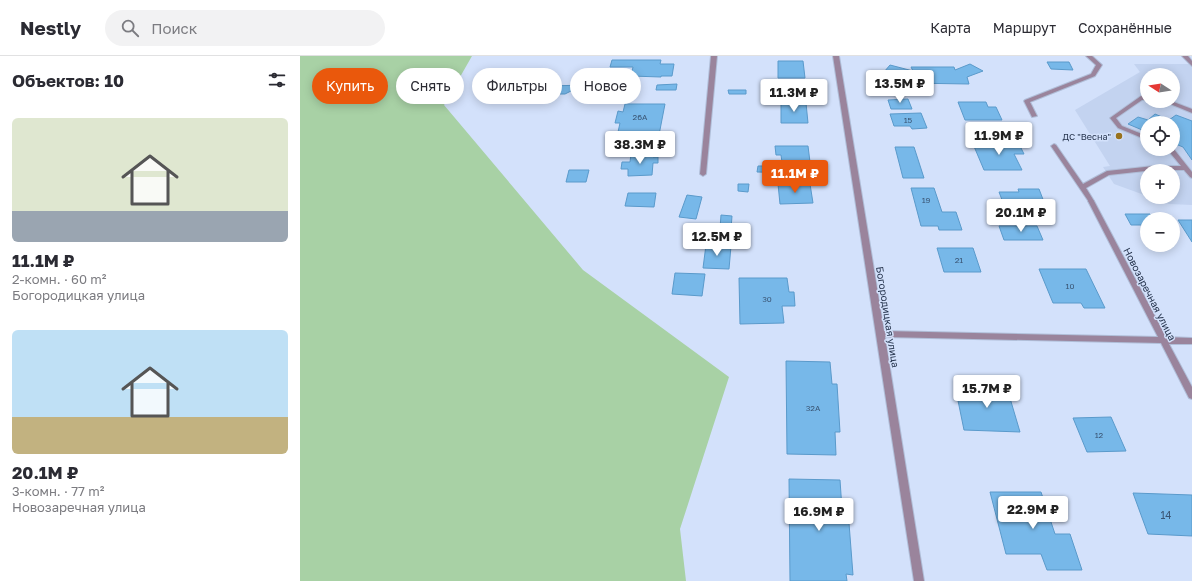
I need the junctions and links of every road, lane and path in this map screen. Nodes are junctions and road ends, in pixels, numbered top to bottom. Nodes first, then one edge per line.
1 (714, 56) edge
2 (836, 56) edge
3 (1089, 56) edge
4 (1185, 56) edge
5 (1192, 64) edge
6 (1140, 99) edge
7 (1180, 106) edge
8 (1192, 111) edge
9 (1034, 116) dead end
10 (1140, 135) edge
11 (1054, 146) dead end
12 (1177, 156) edge
13 (1186, 168) junction
14 (703, 174) dead end
15 (1192, 176) edge
16 (1082, 188) junction
17 (880, 334) junction
18 (1162, 339) junction
19 (1192, 340) edge
20 (1192, 395) edge
21 (919, 581) edge

1 - 14 street
2 - 17 street, Богородицкая улица
3 - 9 street
4 - 5 street
6 - 10 street
7 - 8 street
11 - 16 street, Новозаречная улица
12 - 13 street
13 - 15 street
13 - 16 street
16 - 18 street, Новозаречная улица
17 - 18 street
17 - 21 street, Богородицкая улица
18 - 19 street
18 - 20 street, Новозаречная улица

